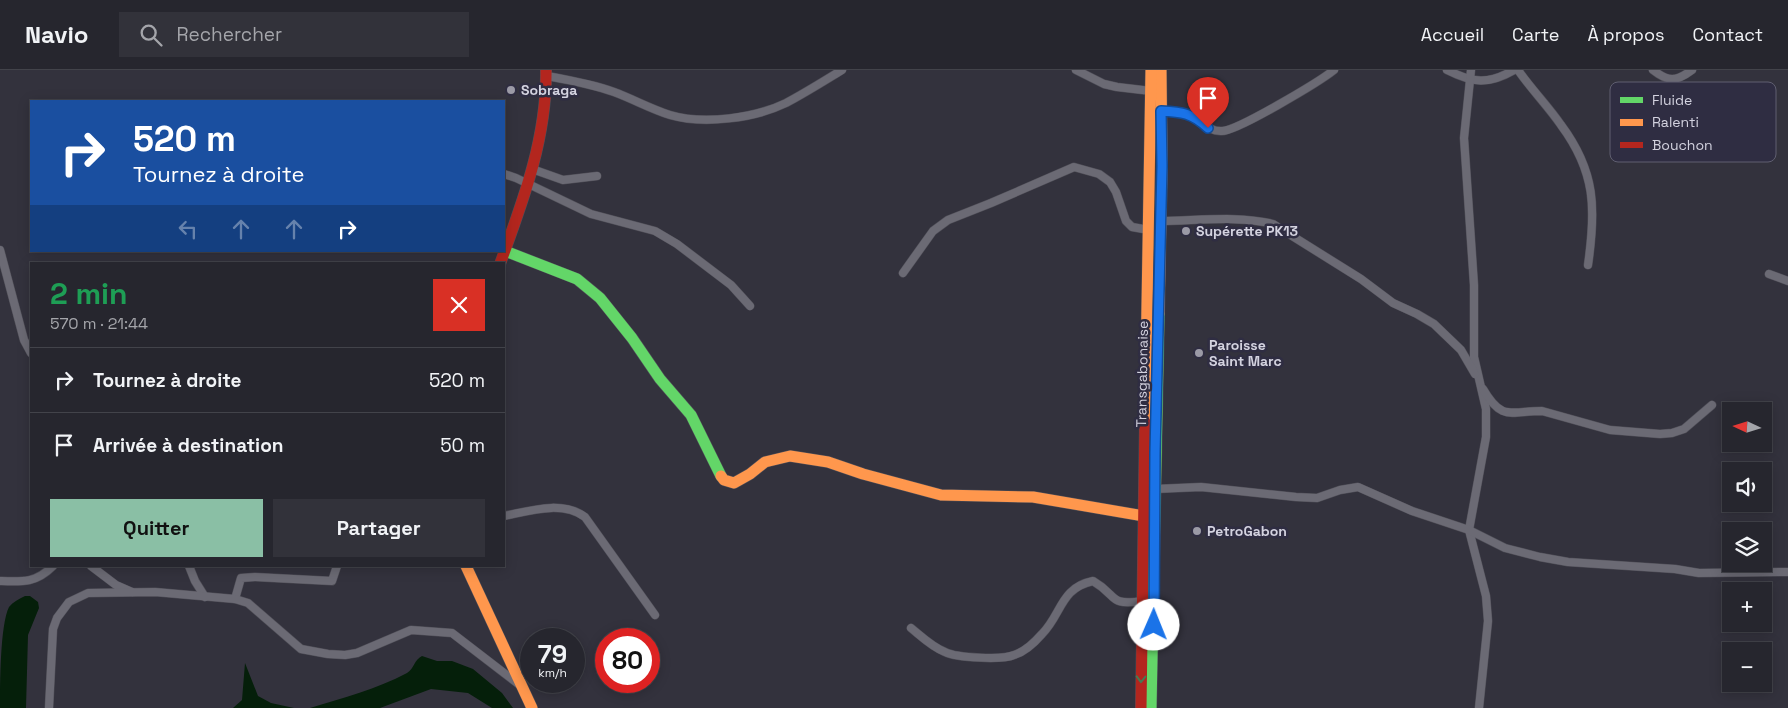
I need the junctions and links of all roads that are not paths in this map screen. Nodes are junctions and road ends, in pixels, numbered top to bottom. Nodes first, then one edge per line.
1 (842, 70) edge
2 (1076, 70) edge
3 (1151, 70) edge
4 (1161, 70) edge
5 (1334, 70) edge
6 (1447, 70) edge
7 (1471, 70) edge
8 (1514, 70) edge
9 (1518, 70) edge
10 (1653, 70) edge
11 (1692, 70) edge
12 (546, 73) edge
13 (1471, 81) junction
14 (1151, 90) junction
15 (1161, 111) junction
16 (532, 169) junction
17 (505, 174) edge
18 (597, 176) dead end
19 (528, 183) junction
20 (1160, 221) junction
21 (1149, 230) junction
22 (0, 250) edge
23 (505, 252) junction
24 (501, 262) edge
25 (1588, 264) dead end
26 (903, 273) dead end
27 (1770, 274) dead end
28 (1788, 281) edge
29 (750, 306) dead end
30 (30, 351) edge
31 (1479, 381) junction
32 (1712, 405) dead end
33 (1155, 489) junction
34 (505, 516) edge
35 (1144, 516) junction
36 (1469, 530) junction
37 (52, 567) edge
38 (92, 567) edge
39 (189, 567) edge
40 (338, 567) edge
41 (466, 567) edge
42 (1788, 572) edge
43 (0, 581) edge
44 (134, 593) junction
45 (206, 597) junction
46 (235, 599) junction
47 (1143, 601) junction
48 (656, 616) dead end
49 (910, 628) dead end
50 (520, 684) edge
51 (520, 686) edge
52 (524, 693) edge
53 (49, 708) edge
54 (532, 708) edge
55 (1140, 708) edge
56 (1151, 708) edge
57 (1479, 708) edge

1 - 12 street
2 - 14 street
3 - 14 main road, Transgabonaise
4 - 15 main road, Transgabonaise
5 - 15 street
6 - 13 street
7 - 13 street
8 - 13 street
9 - 25 street
10 - 11 street
12 - 16 main road
13 - 31 street
14 - 21 main road, Transgabonaise
15 - 20 main road, Transgabonaise
16 - 18 street
16 - 19 main road
17 - 19 street
19 - 23 main road
19 - 29 street
20 - 31 street
20 - 33 main road, Transgabonaise
21 - 26 street
21 - 35 main road, Transgabonaise
22 - 30 street
23 - 24 main road
23 - 35 main road
27 - 28 street
31 - 32 street
31 - 36 street
33 - 36 street
33 - 56 main road, Transgabonaise
34 - 48 street
35 - 47 main road, Transgabonaise
36 - 42 street
36 - 57 street
37 - 43 street
38 - 44 street
39 - 45 street
40 - 46 street
41 - 50 main road
44 - 45 street
44 - 53 street
45 - 46 street
46 - 51 street
47 - 49 street
47 -> 55 main road, Transgabonaise
52 - 54 main road

